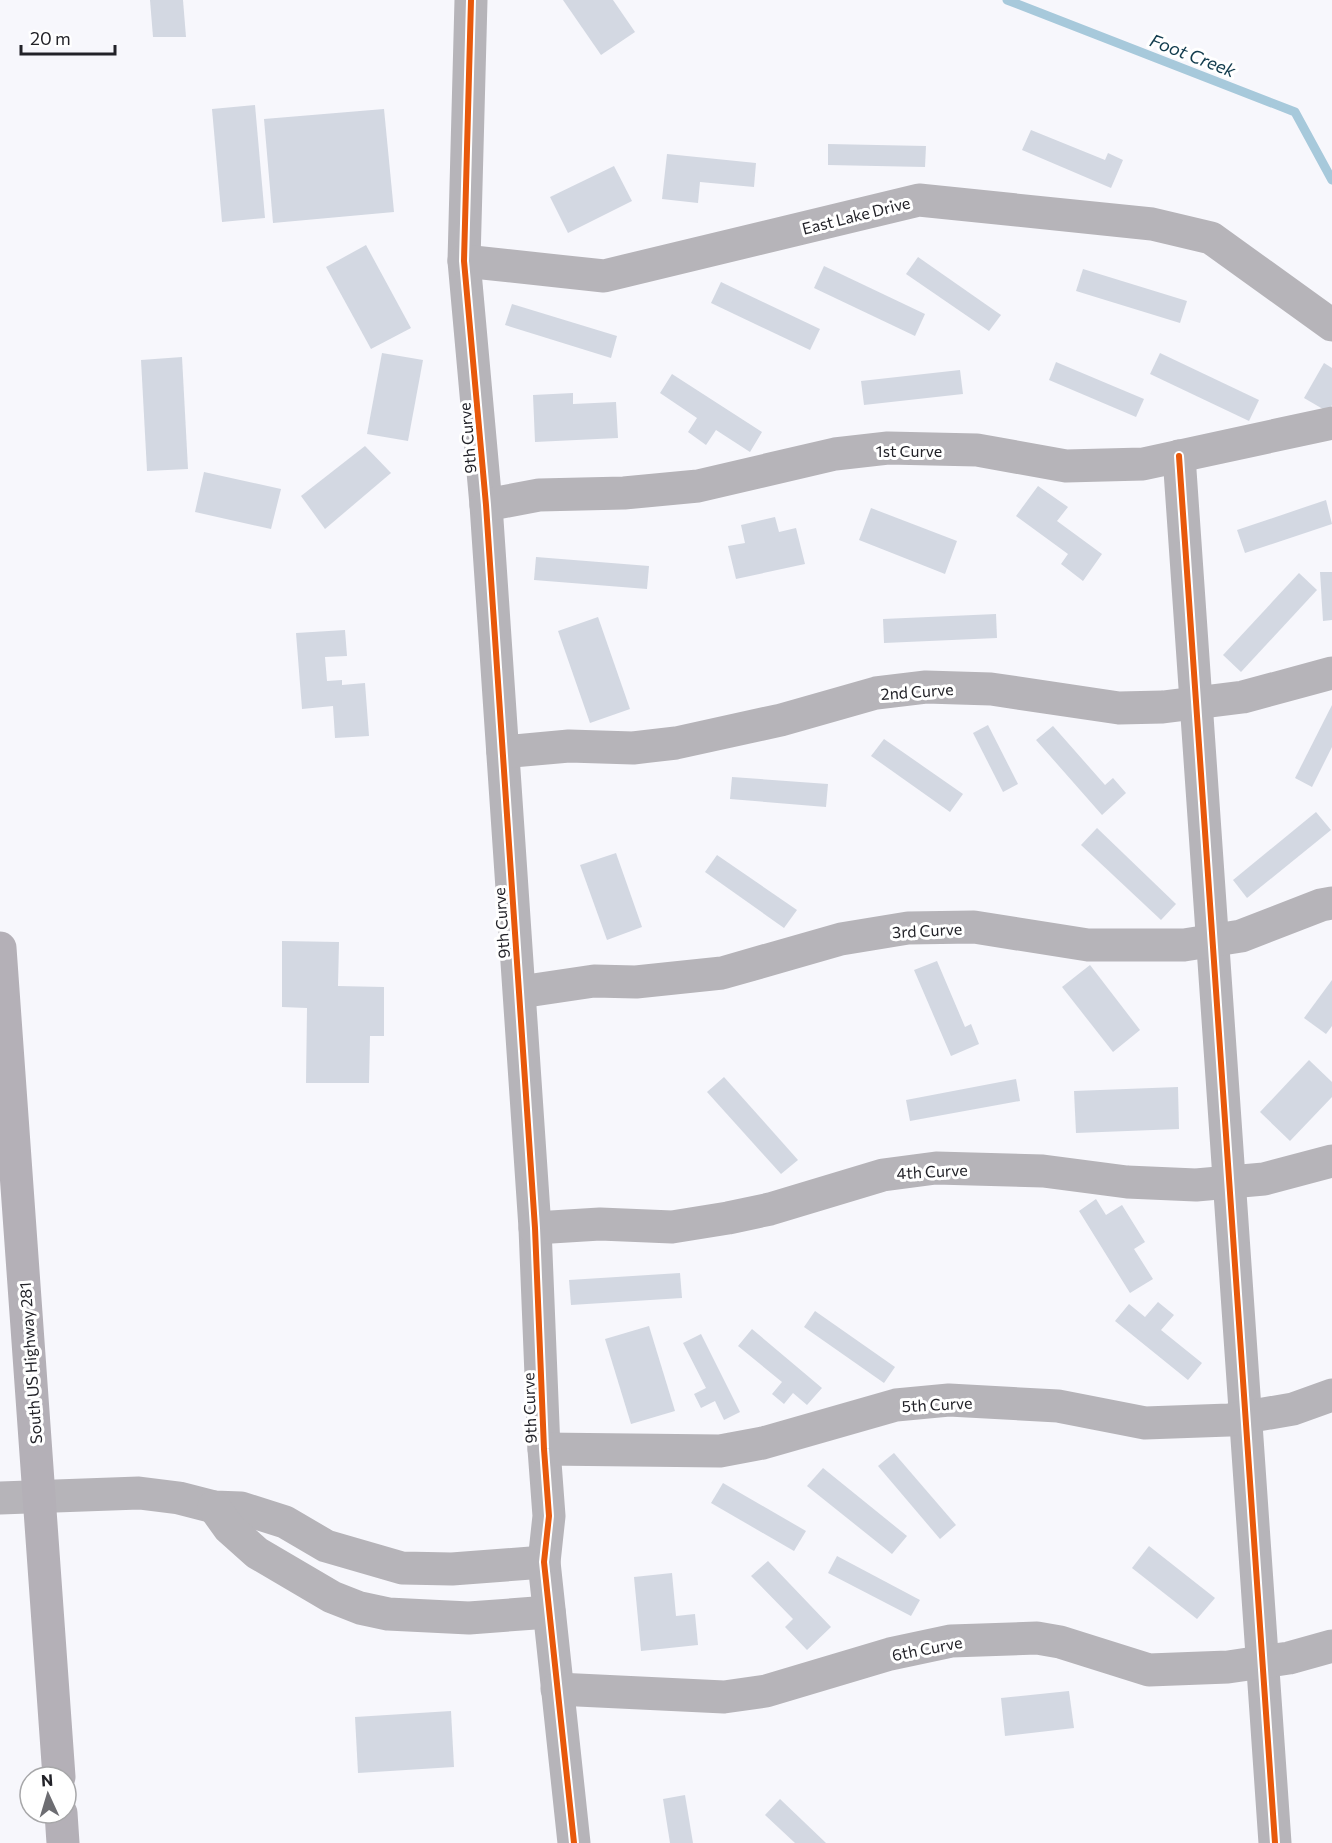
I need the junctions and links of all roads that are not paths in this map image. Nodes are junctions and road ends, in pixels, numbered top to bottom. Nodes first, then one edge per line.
1 (471, 0) edge
2 (464, 261) junction
3 (1332, 324) edge
4 (1332, 423) edge
5 (1179, 456) junction
6 (486, 505) junction
7 (1332, 673) edge
8 (1196, 703) junction
9 (503, 752) junction
10 (1332, 903) edge
11 (1213, 940) junction
12 (0, 948) edge
13 (520, 992) junction
14 (1332, 1161) edge
15 (1229, 1182) junction
16 (535, 1228) junction
17 (1332, 1395) edge
18 (1246, 1417) junction
19 (544, 1449) junction
20 (39, 1496) junction
21 (0, 1498) edge
22 (214, 1507) junction
23 (544, 1562) junction
24 (549, 1612) junction
25 (1332, 1646) edge
26 (1262, 1662) junction
27 (557, 1689) junction
28 (57, 1765) edge
29 (62, 1825) edge
30 (63, 1843) edge
31 (574, 1843) edge
32 (1275, 1843) edge

1 - 2 street, 9th Curve
2 - 3 street, East Lake Drive
2 - 6 street, 9th Curve
4 - 5 street, 1st Curve
5 - 6 street, 1st Curve
5 - 8 street
6 - 9 street, 9th Curve
7 - 8 street, 2nd Curve
8 - 9 street, 2nd Curve
8 - 11 street
9 - 13 street, 9th Curve
10 - 11 street, 3rd Curve
11 - 13 street, 3rd Curve
11 - 15 street
12 - 20 highway, South US Highway 281
13 - 16 street, 9th Curve
14 - 15 street, 4th Curve
15 - 16 street, 4th Curve
15 - 18 street
16 - 19 street, 9th Curve
17 - 18 street, 5th Curve
18 - 19 street, 5th Curve
18 - 26 street
19 - 23 street, 9th Curve
20 - 21 street
20 - 22 street
20 - 28 highway, South US Highway 281
22 - 23 street
22 - 24 street
23 - 24 street, 9th Curve
24 - 27 street, 9th Curve
25 - 26 street, 6th Curve
26 - 27 street, 6th Curve
26 - 32 street
27 - 31 street, 9th Curve
29 - 30 highway

